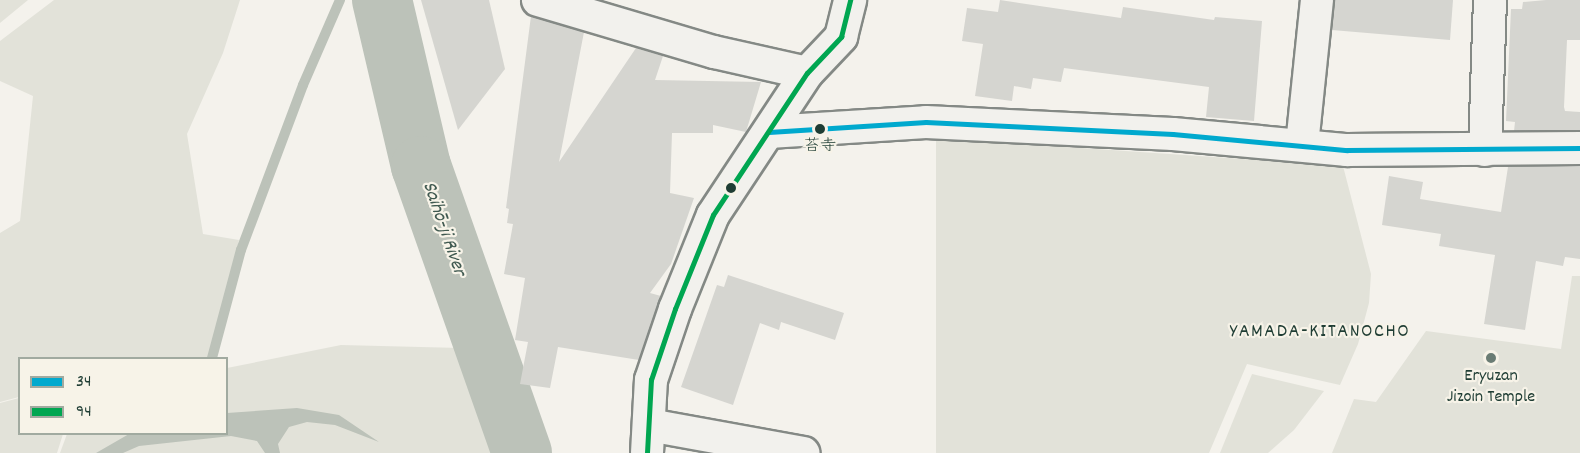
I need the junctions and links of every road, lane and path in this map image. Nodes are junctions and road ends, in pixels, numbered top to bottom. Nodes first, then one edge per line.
1 (538, 0) edge
2 (850, 0) edge
3 (1317, 0) edge
4 (1490, 0) edge
5 (807, 73) junction
6 (769, 132) junction
7 (1302, 146) junction
8 (1580, 148) edge
9 (1485, 150) junction
10 (648, 439) edge
11 (803, 453) edge

1 - 5 street
2 - 5 street
3 - 7 street
4 - 9 street
5 - 6 street
6 - 7 street
6 - 10 street
7 - 9 street
8 - 9 street
10 - 11 street

